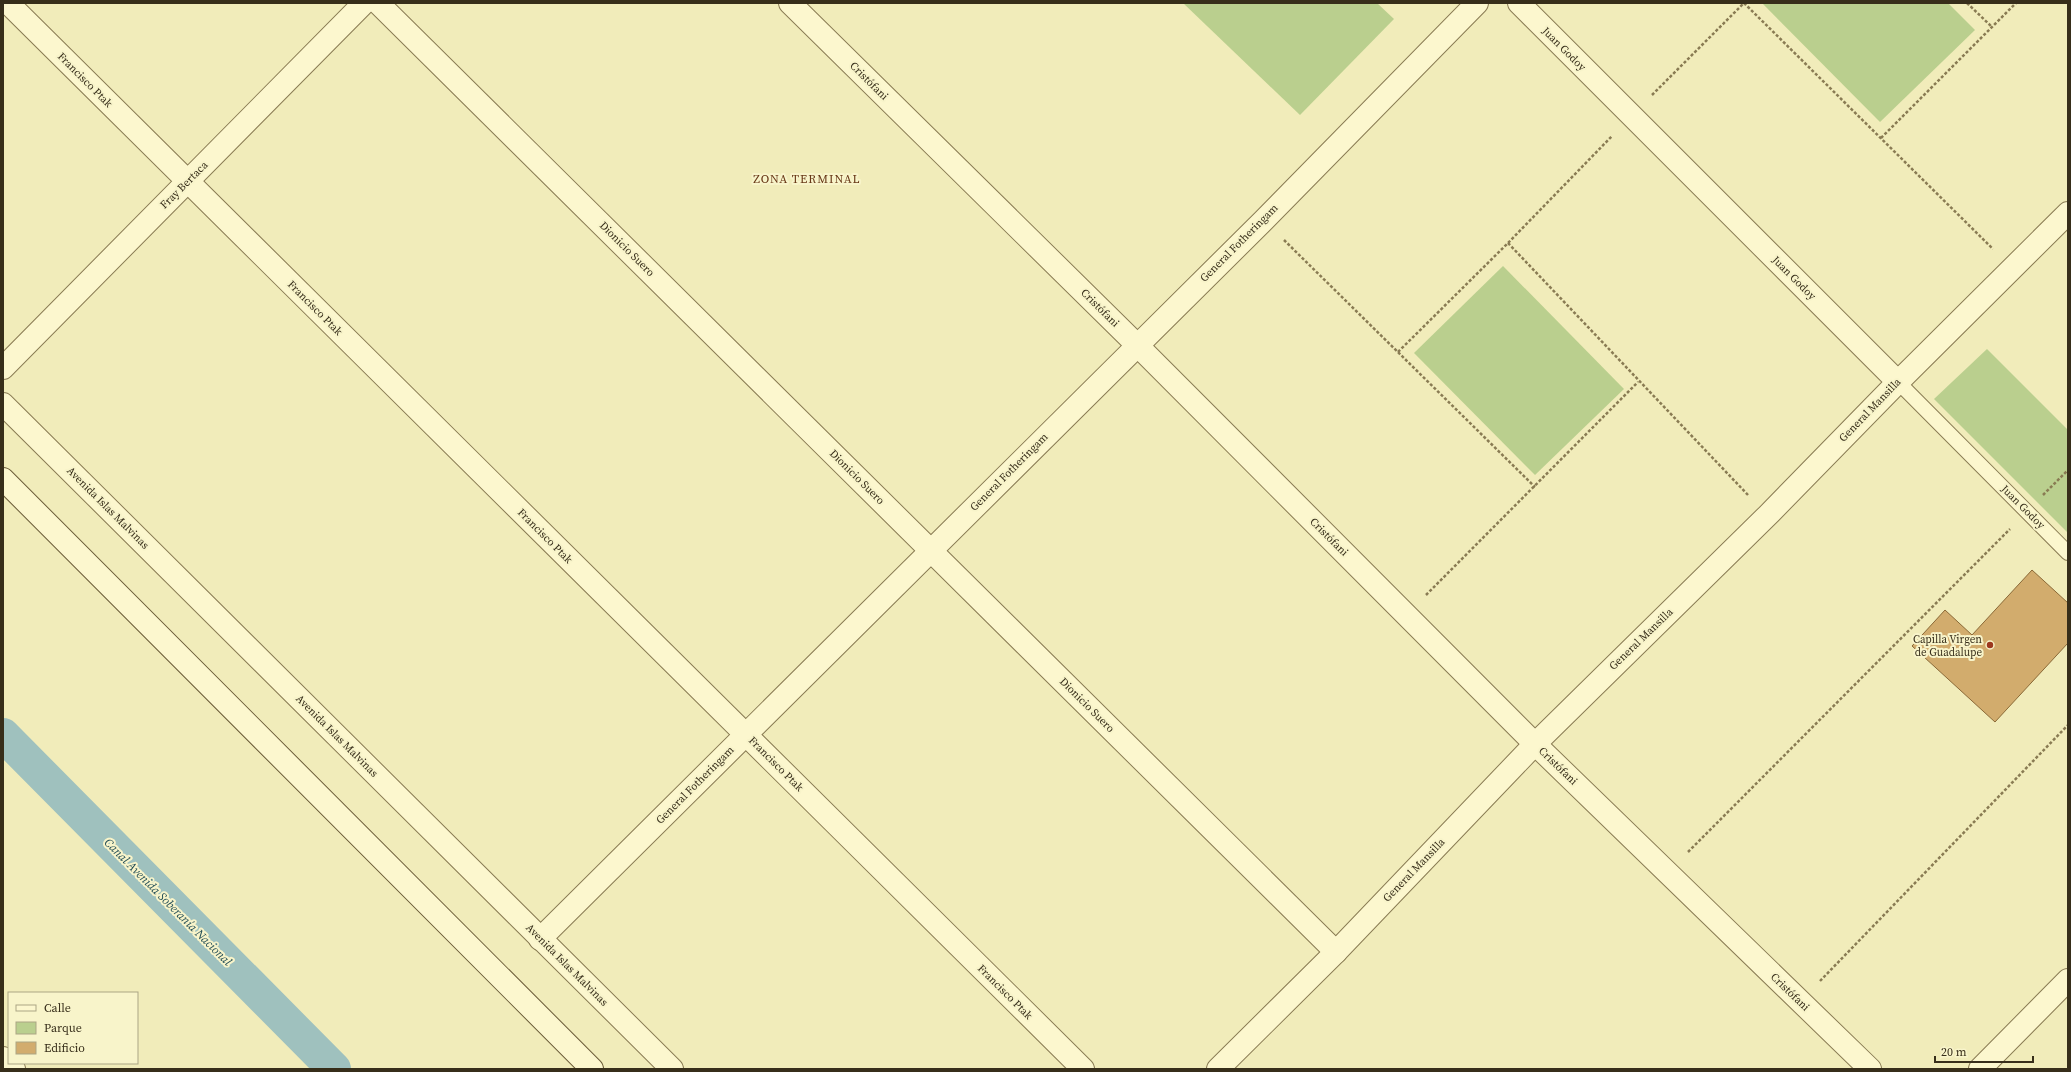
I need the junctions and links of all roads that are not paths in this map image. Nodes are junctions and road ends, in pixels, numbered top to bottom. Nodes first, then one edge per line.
1 (8, 3) edge
2 (364, 3) edge
3 (378, 3) edge
4 (790, 3) edge
5 (1477, 3) edge
6 (1519, 3) edge
7 (187, 182) junction
8 (2068, 212) edge
9 (1137, 345) junction
10 (3, 368) edge
11 (1898, 382) junction
12 (3, 404) edge
13 (3, 479) edge
14 (931, 550) junction
15 (2068, 552) edge
16 (746, 734) junction
17 (1535, 744) junction
18 (540, 939) junction
19 (1336, 952) junction
20 (2068, 980) edge
21 (592, 1069) edge
22 (672, 1069) edge
23 (1083, 1069) edge
24 (1218, 1069) edge
25 (1870, 1069) edge
26 (1980, 1069) edge

1 - 7 street, Francisco Ptak
2 - 7 street, Fray Bertaca
3 - 14 street, Dionicio Suero
4 - 9 street, Cristófani
5 - 9 street, General Fotheringam
6 - 11 street, Juan Godoy
7 - 10 street, Fray Bertaca
7 - 16 street, Francisco Ptak
8 - 11 street, General Mansilla
9 - 14 street, General Fotheringam
9 - 17 street, Cristófani
11 - 15 lane, Juan Godoy
11 - 17 street, General Mansilla
12 - 18 street, Avenida Islas Malvinas
13 - 21 street
14 - 16 street, General Fotheringam
14 - 19 street, Dionicio Suero
16 - 18 street, General Fotheringam
16 - 23 street, Francisco Ptak
17 - 19 street, General Mansilla
17 - 25 street, Cristófani
18 - 22 street, Avenida Islas Malvinas
19 - 24 street, General Mansilla
20 - 26 street

